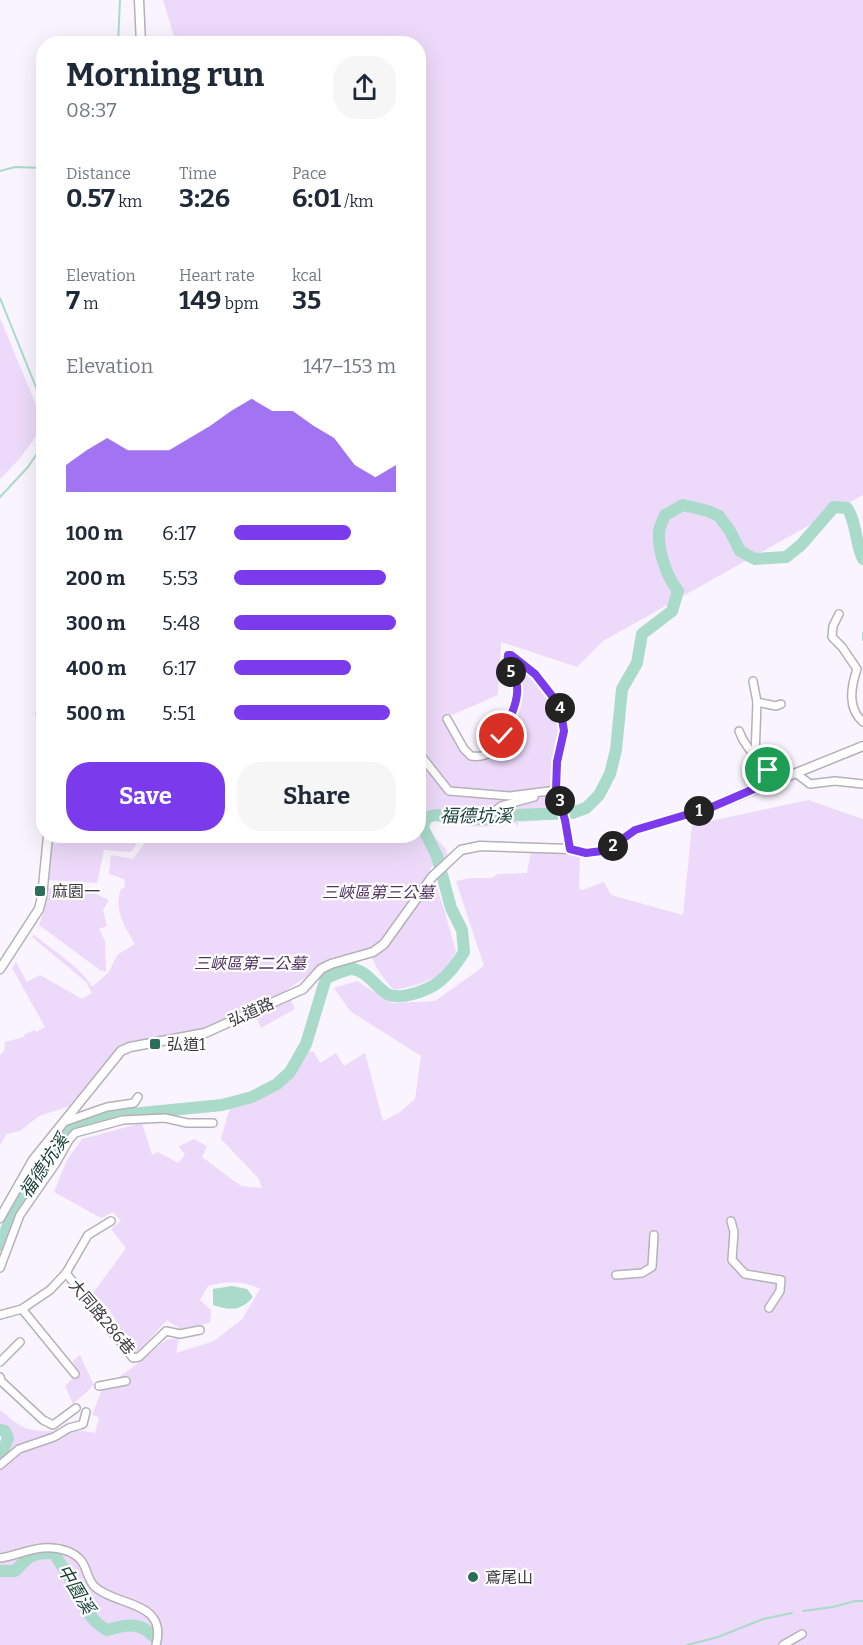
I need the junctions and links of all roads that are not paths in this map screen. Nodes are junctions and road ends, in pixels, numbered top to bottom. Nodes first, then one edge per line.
1 (139, 0) edge
2 (141, 36) edge
3 (839, 614) dead end
4 (753, 681) dead end
5 (757, 702) junction
6 (781, 704) dead end
7 (447, 718) dead end
8 (863, 722) edge
9 (739, 731) dead end
10 (863, 746) edge
11 (755, 757) junction
12 (426, 762) edge
13 (797, 774) junction
14 (775, 780) junction
15 (863, 784) edge
16 (556, 790) junction
17 (542, 792) junction
18 (495, 811) dead end
19 (47, 843) edge
20 (570, 849) junction
21 (0, 969) edge
22 (138, 1097) dead end
23 (63, 1122) junction
24 (213, 1123) dead end
25 (0, 1218) edge
26 (111, 1221) dead end
27 (731, 1221) dead end
28 (654, 1234) dead end
29 (0, 1268) edge
30 (66, 1273) junction
31 (616, 1275) dead end
32 (769, 1308) dead end
33 (22, 1309) junction
34 (0, 1315) edge
35 (200, 1330) dead end
36 (20, 1342) dead end
37 (0, 1362) edge
38 (75, 1374) dead end
39 (0, 1377) edge
40 (126, 1381) dead end
41 (99, 1386) dead end
42 (76, 1408) dead end
43 (86, 1412) dead end
44 (0, 1465) edge
45 (0, 1558) edge
46 (802, 1634) dead end
47 (156, 1645) edge
48 (783, 1645) edge

1 - 2 street
3 - 8 street
4 - 5 street
5 - 6 street
5 - 11 street
7 - 16 street
9 - 11 street
10 - 13 street
11 - 14 street
12 - 17 street
13 - 14 street
13 - 15 street
14 - 20 street
16 - 17 street
16 - 20 street
17 - 18 street
19 - 21 street
20 - 23 street, 弘道路
22 - 23 street
23 - 25 street, 弘道路
24 - 29 street
26 - 30 street
27 - 32 street
28 - 31 street
30 - 33 street
30 - 35 street, 大同路286巷
33 - 34 street
33 - 38 street
36 - 37 street
39 - 42 street
40 - 41 street
43 - 44 street
45 - 47 street
46 - 48 street

